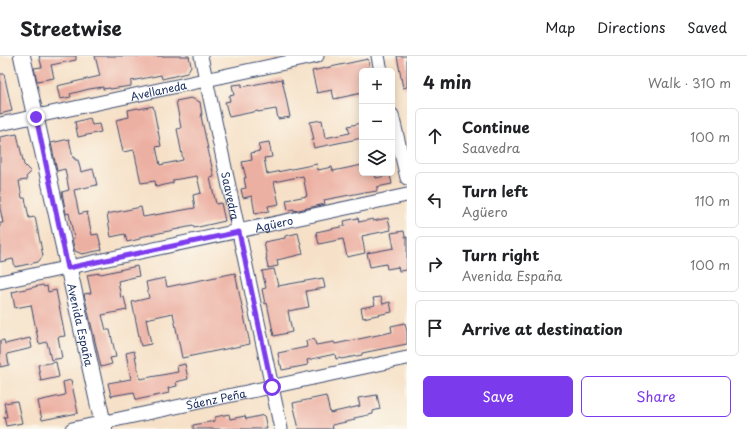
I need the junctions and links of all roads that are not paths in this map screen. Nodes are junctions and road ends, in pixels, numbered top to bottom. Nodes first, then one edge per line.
1 (22, 56) edge
2 (201, 56) edge
3 (317, 56) edge
4 (378, 56) edge
5 (381, 68) edge
6 (206, 80) junction
7 (36, 117) junction
8 (0, 124) edge
9 (395, 128) edge
10 (407, 178) edge
11 (407, 195) edge
12 (239, 232) junction
13 (68, 268) junction
14 (0, 282) edge
15 (407, 358) edge
16 (272, 387) junction
17 (103, 426) edge
18 (72, 429) edge
19 (281, 429) edge

1 - 7 main road, Avenida España
2 - 6 street, Saavedra
3 - 6 street, Avellaneda
4 - 5 street
6 - 7 street, Avellaneda
6 - 12 street, Saavedra
7 - 8 street, Avellaneda
7 - 13 main road, Avenida España
9 - 10 street
11 - 12 street, Agüero
12 - 13 street, Agüero
12 - 16 street, Saavedra
13 - 14 street, Agüero
13 - 17 main road, Avenida España
15 - 16 street, Sáenz Peña
16 - 17 street, Sáenz Peña
16 - 19 street, Saavedra
17 - 18 street, Sáenz Peña

